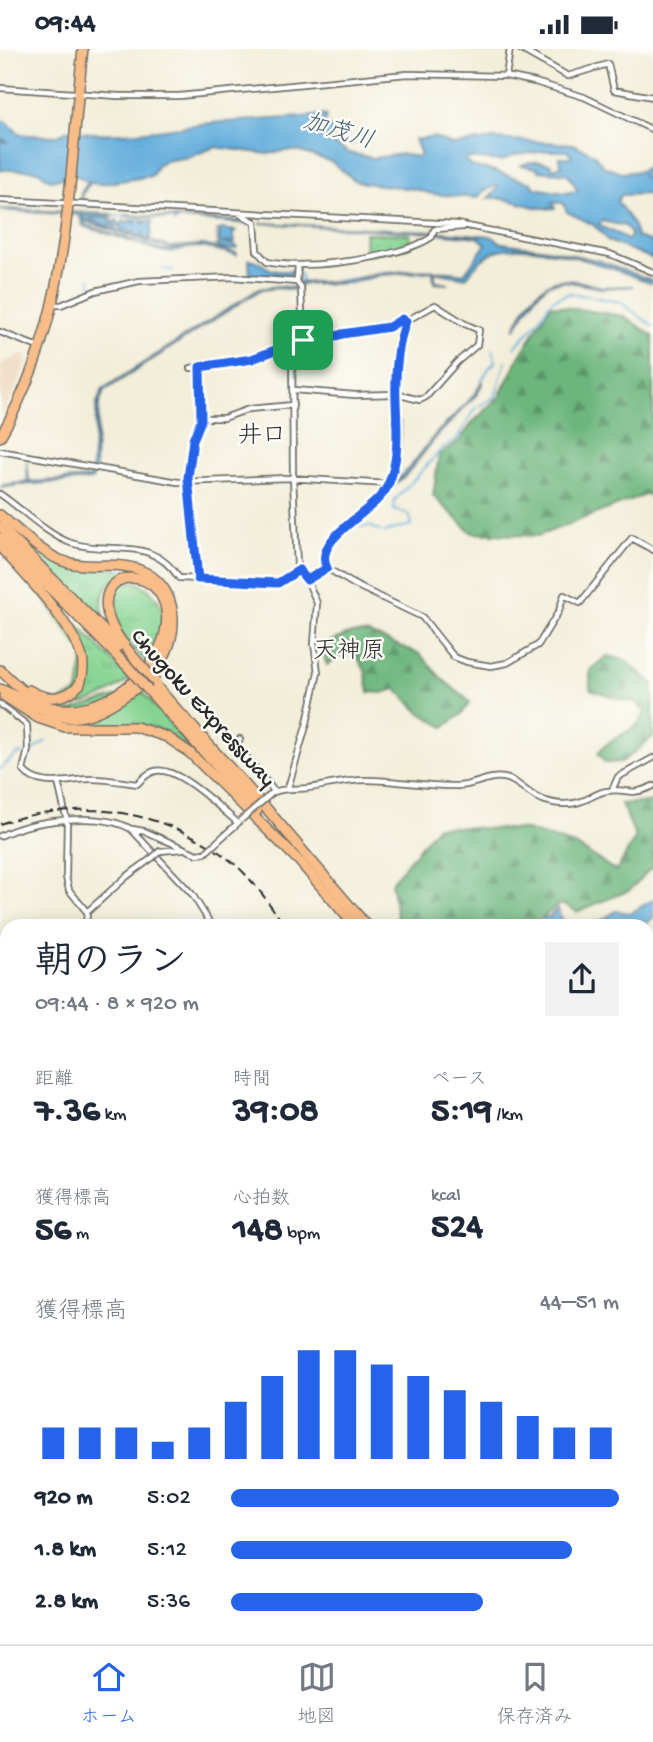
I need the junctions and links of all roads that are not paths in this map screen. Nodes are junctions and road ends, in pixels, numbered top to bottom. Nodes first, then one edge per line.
1 (83, 49) edge
2 (510, 49) edge
3 (520, 49) edge
4 (506, 76) junction
5 (0, 88) edge
6 (78, 95) junction
7 (653, 96) edge
8 (653, 130) edge
9 (0, 200) edge
10 (68, 203) junction
11 (236, 212) junction
12 (468, 227) junction
13 (298, 265) junction
14 (653, 272) edge
15 (297, 282) junction
16 (53, 305) junction
17 (406, 321) junction
18 (0, 332) edge
19 (303, 340) junction
20 (292, 343) junction
21 (41, 348) junction
22 (200, 367) junction
23 (191, 368) dead end
24 (294, 390) junction
25 (396, 394) junction
26 (293, 405) junction
27 (201, 420) junction
28 (0, 437) edge
29 (0, 451) edge
30 (293, 478) junction
31 (188, 482) junction
32 (388, 484) junction
33 (0, 493) edge
34 (0, 515) edge
35 (0, 526) edge
36 (0, 538) edge
37 (0, 547) edge
38 (653, 550) edge
39 (327, 568) junction
40 (299, 570) junction
41 (198, 579) junction
42 (307, 580) junction
43 (0, 664) edge
44 (134, 664) junction
45 (0, 670) edge
46 (19, 681) junction
47 (153, 685) junction
48 (1, 686) edge
49 (26, 702) junction
50 (0, 705) edge
51 (240, 739) dead end
52 (653, 758) edge
53 (58, 782) junction
54 (653, 786) edge
55 (289, 788) junction
56 (612, 790) junction
57 (273, 792) junction
58 (67, 821) junction
59 (240, 822) junction
60 (131, 829) junction
61 (0, 837) edge
62 (183, 848) junction
63 (302, 864) junction
64 (88, 912) junction
65 (87, 919) edge
66 (208, 919) edge
67 (349, 919) edge
68 (361, 919) edge

1 - 6 highway
2 - 4 street
3 - 7 street
4 - 6 street
4 - 8 street
5 - 6 street
6 - 10 highway
9 - 10 street
10 - 11 street
10 - 16 highway
11 - 12 street
11 - 13 street
12 - 13 street
12 - 14 street
13 - 15 street
15 - 16 street
15 - 19 street
16 - 21 highway
17 - 19 street
17 - 25 street
17 - 25 street
18 - 21 street
19 - 20 street
20 - 22 street
20 - 24 street
21 - 28 highway
22 - 23 street
22 - 27 street
24 - 25 street
24 - 26 street
25 - 32 street
26 - 27 street
26 - 30 street
27 - 31 street
29 - 31 street
30 - 31 street
30 - 32 street
30 - 40 street
31 - 41 street
32 - 39 street
33 - 41 street
34 - 49 highway
35 - 44 highway, Chugoku Expressway
36 - 44 highway, Chugoku Expressway
37 - 46 highway
38 - 39 street
39 - 42 street
40 - 41 street
40 - 42 street
42 - 55 street
43 - 46 highway
44 - 47 highway, Chugoku Expressway, bridge
44 - 49 highway
45 - 46 highway
45 - 49 highway
46 - 49 highway
47 - 63 highway, Chugoku Expressway
47 - 68 highway, Chugoku Expressway
48 - 49 highway
48 - 49 highway
49 - 63 highway
50 - 53 street
51 - 57 street
52 - 56 street
53 - 58 street
53 - 59 street
54 - 56 street
55 - 56 street
55 - 57 street
57 - 59 street, bridge
58 - 60 street
58 - 61 street
58 - 64 street
59 - 62 street, bridge
60 - 62 street
60 - 66 street
62 - 64 street, bridge
63 - 67 highway, Chugoku Expressway
64 - 65 street

